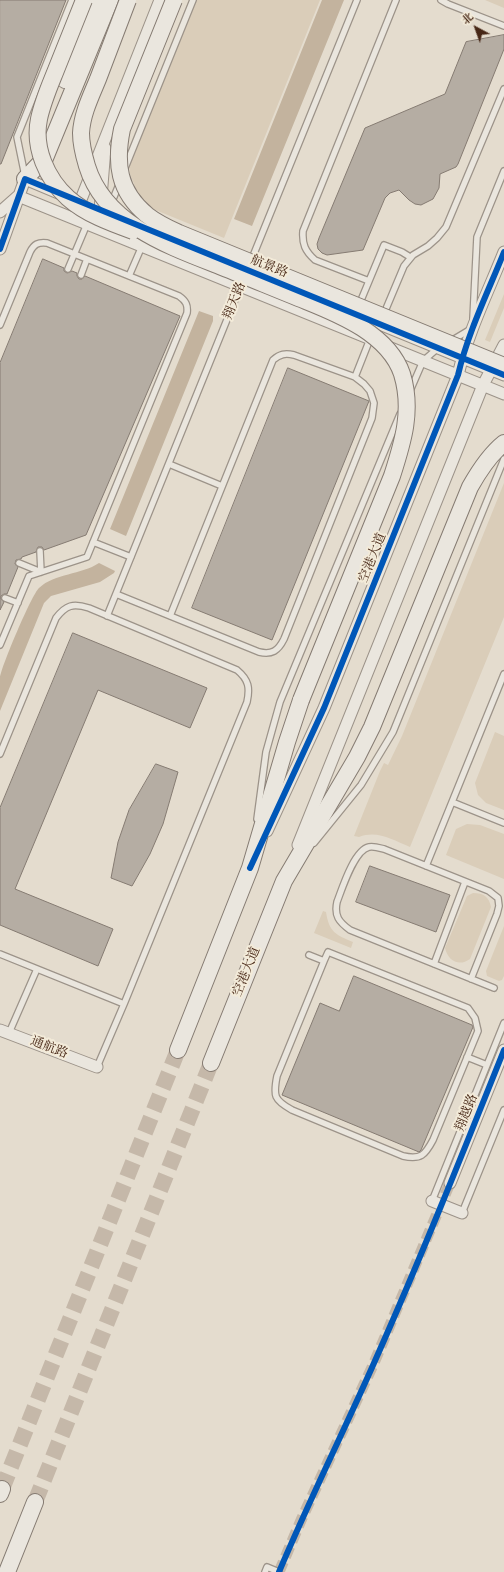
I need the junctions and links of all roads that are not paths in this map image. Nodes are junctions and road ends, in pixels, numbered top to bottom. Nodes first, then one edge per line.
1 (72, 0) edge
2 (84, 0) edge
3 (97, 0) edge
4 (110, 0) edge
5 (128, 0) edge
6 (160, 0) edge
7 (174, 0) edge
8 (193, 0) edge
9 (357, 0) edge
10 (396, 0) edge
11 (441, 0) edge
12 (504, 26) edge
13 (504, 89) edge
14 (107, 132) junction
15 (504, 171) edge
16 (25, 179) junction
17 (18, 196) junction
18 (80, 202) junction
19 (100, 210) junction
20 (0, 212) edge
21 (76, 219) junction
22 (90, 225) junction
23 (166, 245) junction
24 (142, 246) junction
25 (0, 249) edge
26 (504, 252) edge
27 (74, 254) junction
28 (410, 257) junction
29 (87, 259) junction
30 (68, 269) dead end
31 (248, 270) junction
32 (81, 275) dead end
33 (129, 276) junction
34 (369, 281) junction
35 (240, 286) junction
36 (355, 314) junction
37 (380, 324) junction
38 (0, 325) edge
39 (473, 329) junction
40 (370, 339) junction
41 (504, 345) edge
42 (438, 348) junction
43 (462, 358) junction
44 (423, 361) junction
45 (498, 368) edge
46 (458, 375) junction
47 (504, 375) edge
48 (355, 377) junction
49 (483, 386) junction
50 (504, 394) edge
51 (504, 443) edge
52 (504, 459) edge
53 (168, 464) junction
54 (222, 486) junction
55 (93, 542) junction
56 (40, 551) dead end
57 (131, 557) junction
58 (20, 564) dead end
59 (41, 572) junction
60 (116, 594) junction
61 (5, 598) dead end
62 (18, 603) junction
63 (107, 616) junction
64 (170, 616) junction
65 (0, 645) edge
66 (504, 674) edge
67 (0, 754) edge
68 (452, 802) junction
69 (504, 823) edge
70 (426, 866) junction
71 (250, 868) junction
72 (284, 881) junction
73 (465, 882) junction
74 (0, 954) edge
75 (309, 955) dead end
76 (324, 961) junction
77 (434, 964) junction
78 (38, 969) junction
79 (471, 979) junction
80 (494, 988) dead end
81 (124, 1004) junction
82 (504, 1023) edge
83 (5, 1031) edge
84 (178, 1050) tunnel mouth
85 (504, 1050) edge
86 (467, 1057) junction
87 (211, 1063) tunnel mouth
88 (487, 1065) junction
89 (97, 1067) joint
90 (504, 1110) edge
91 (450, 1184) tunnel mouth
92 (432, 1201) joint
93 (462, 1213) joint
94 (35, 1502) tunnel mouth
95 (7, 1572) edge
96 (265, 1572) edge
97 (279, 1572) edge

1 - 16 lane
2 - 23 main road, bridge
3 - 16 main road
4 - 16 main road
5 - 23 main road, bridge
6 - 14 street
7 - 45 main road, bridge
8 - 19 lane
9 - 31 lane, 翔天路
10 - 34 lane
11 - 12 lane
13 - 28 lane
14 - 18 street
14 - 19 street
15 - 39 lane
16 - 17 street
16 - 18 street, 航景路
17 - 20 street
17 - 21 street
17 - 25 street
18 - 19 street, 航景路
18 - 21 street
19 - 22 street
19 - 31 street, 航景路
21 - 22 street
22 - 24 street
22 - 27 lane
23 - 71 main road, 空港大道, bridge
24 - 33 lane
24 - 35 street
26 - 39 street, 空港大道
27 - 29 lane
27 - 30 lane
27 - 38 lane
28 - 34 lane
28 - 37 lane
29 - 32 lane
29 - 33 lane
31 - 35 lane, 翔天路
31 - 36 street, 航景路
33 - 55 lane
34 - 36 lane
35 - 40 street
35 - 53 lane, 翔天路
36 - 37 street, 航景路
37 - 42 street, 航景路
39 - 42 lane
39 - 43 street, 空港大道
40 - 44 street
40 - 48 lane
41 - 45 street, 空港大道
42 - 43 street, 航景路
42 - 44 lane
43 - 45 street, 航景路
43 - 46 street, 空港大道
44 - 46 street
44 - 71 lane
45 - 47 street, 航景路
45 - 49 street, 空港大道
46 - 49 street
46 - 71 street, 空港大道
48 - 54 lane
48 - 64 lane
49 - 50 street
49 - 72 street, 空港大道
51 - 72 main road, 空港大道
52 - 72 lane
53 - 54 lane
53 - 57 lane, 翔天路
54 - 64 lane
55 - 57 lane
55 - 59 lane
56 - 59 lane
57 - 60 lane, 翔天路
58 - 59 lane
59 - 62 lane
60 - 63 lane, 翔天路
60 - 64 lane
61 - 62 lane
62 - 65 lane
63 - 67 lane
63 - 81 lane
66 - 68 lane
68 - 69 lane
68 - 70 lane
70 - 73 lane
70 - 77 lane
71 - 84 main road, 空港大道
72 - 87 main road, 空港大道
73 - 77 lane
73 - 79 lane
74 - 78 lane
75 - 76 lane
76 - 86 lane
76 - 86 lane
77 - 79 lane
78 - 81 lane
78 - 83 lane
79 - 80 lane
81 - 89 lane
82 - 88 lane, 翔越路
83 - 89 street, 通航路
85 - 91 street, 翔越路
86 - 88 lane
88 - 92 lane, 翔越路
90 - 93 lane
92 - 93 street
94 - 95 main road
96 - 97 lane

